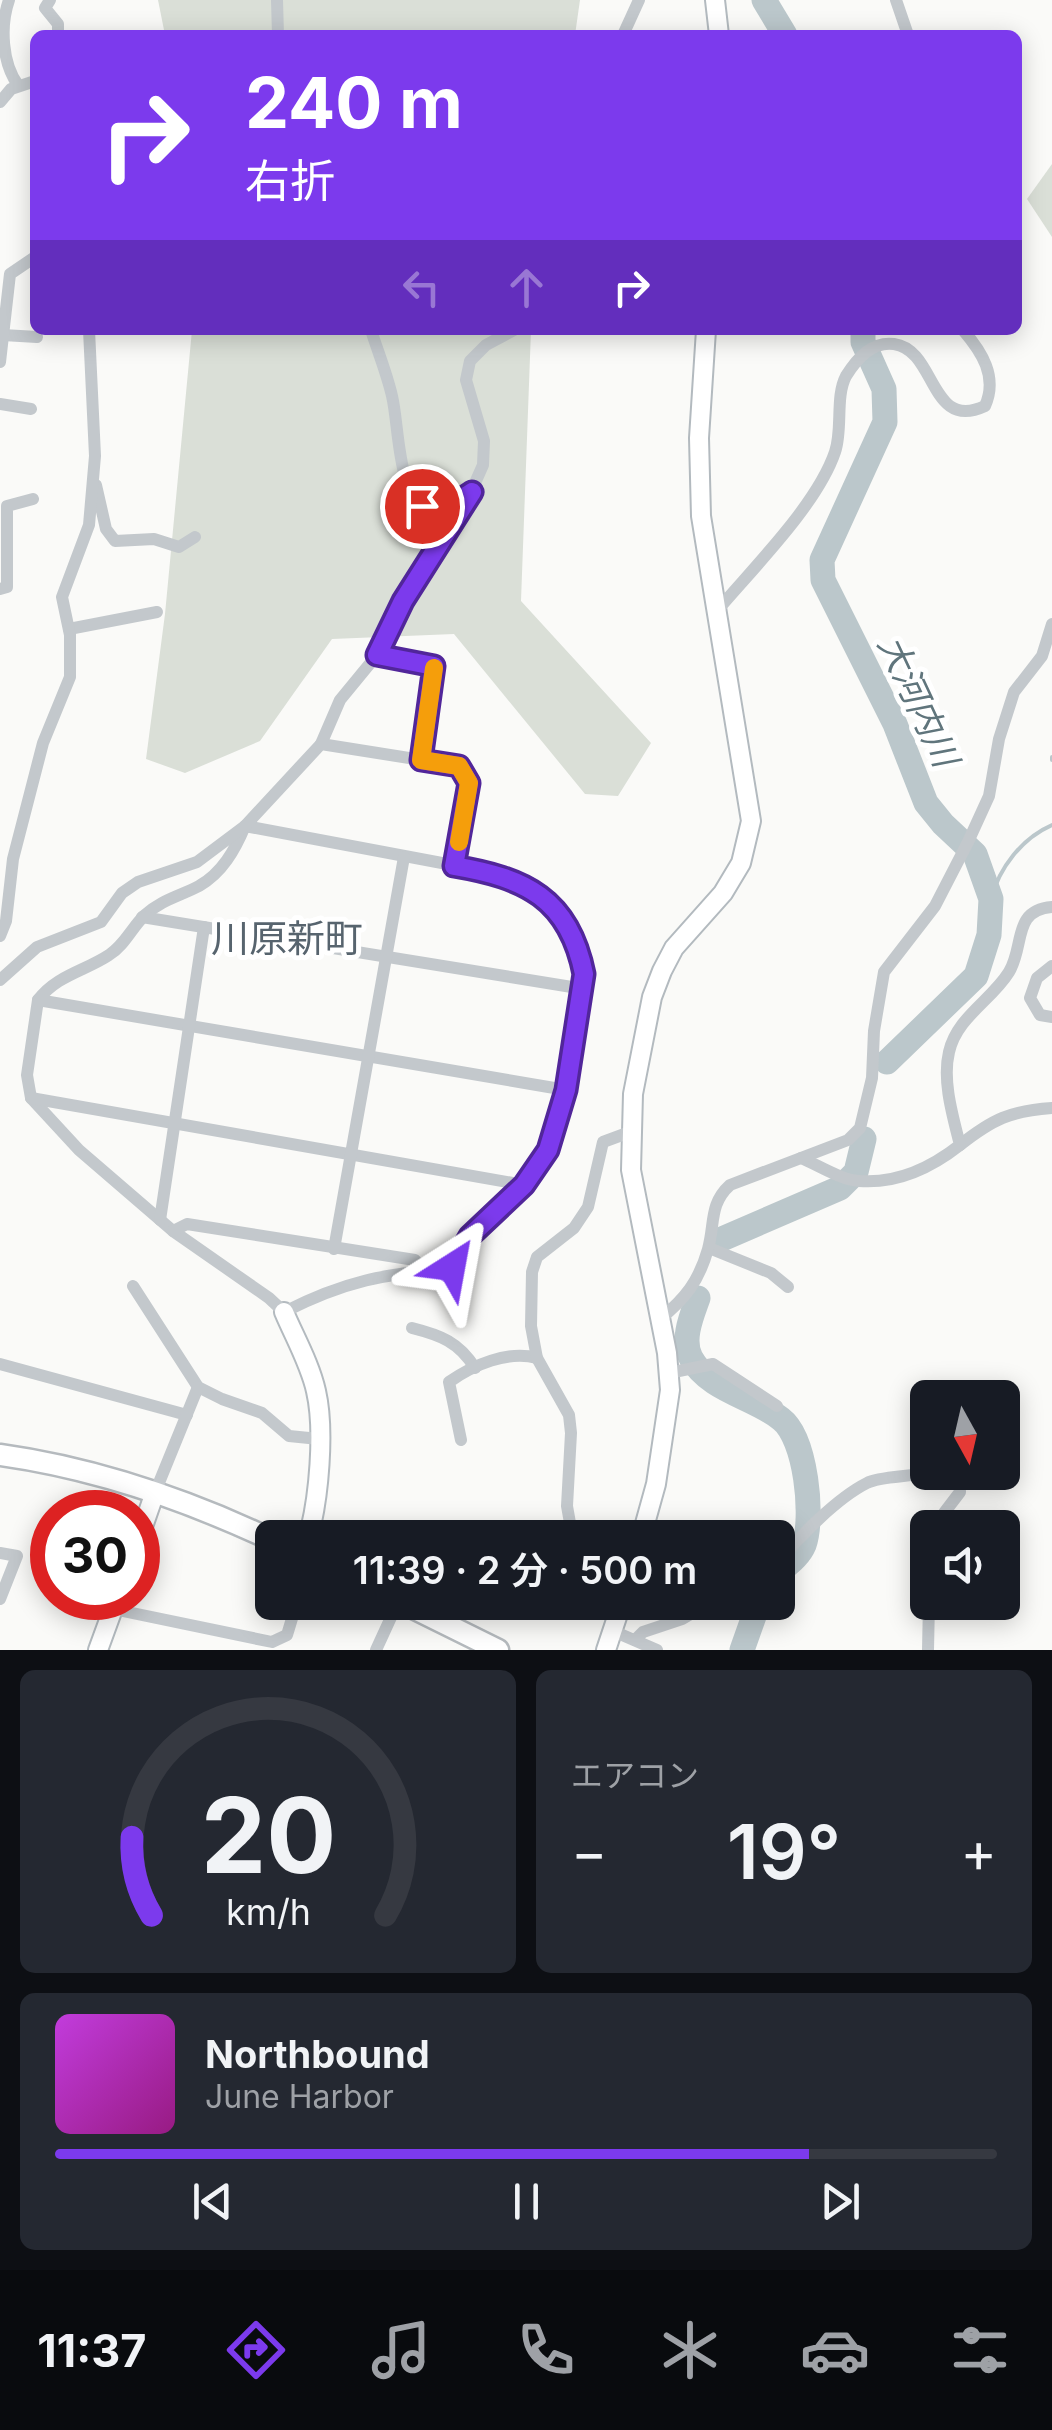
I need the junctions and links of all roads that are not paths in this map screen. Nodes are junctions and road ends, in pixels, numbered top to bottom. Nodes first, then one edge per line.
1 (9, 0) edge
2 (50, 0) edge
3 (277, 0) edge
4 (639, 0) edge
5 (715, 0) edge
6 (896, 0) edge
7 (58, 30) edge
8 (278, 30) edge
9 (625, 30) edge
10 (718, 30) edge
11 (906, 30) edge
12 (30, 81) edge
13 (18, 85) junction
14 (0, 102) edge
15 (30, 260) edge
16 (3, 335) junction
17 (89, 335) edge
18 (373, 335) edge
19 (505, 335) edge
20 (706, 335) edge
21 (967, 335) edge
22 (37, 336) dead end
23 (0, 362) edge
24 (0, 404) edge
25 (32, 408) dead end
26 (94, 473) junction
27 (472, 492) junction
28 (33, 499) dead end
29 (195, 537) dead end
30 (0, 589) edge
31 (157, 612) dead end
32 (716, 612) junction
33 (1052, 624) edge
34 (69, 630) junction
35 (377, 655) junction
36 (321, 744) junction
37 (421, 760) junction
38 (245, 826) junction
39 (404, 857) junction
40 (454, 866) junction
41 (1052, 907) edge
42 (142, 917) junction
43 (204, 927) junction
44 (0, 936) edge
45 (386, 957) junction
46 (1052, 966) edge
47 (0, 980) edge
48 (584, 989) junction
49 (38, 1000) junction
50 (1052, 1017) edge
51 (189, 1026) junction
52 (368, 1056) junction
53 (566, 1090) junction
54 (31, 1098) junction
55 (1052, 1108) edge
56 (174, 1123) junction
57 (630, 1132) junction
58 (960, 1145) junction
59 (351, 1154) junction
60 (801, 1158) junction
61 (524, 1185) junction
62 (160, 1220) junction
63 (173, 1231) junction
64 (709, 1248) junction
65 (334, 1249) junction
66 (422, 1271) junction
67 (133, 1286) dead end
68 (788, 1287) dead end
69 (284, 1312) junction
70 (660, 1318) junction
71 (412, 1328) dead end
72 (537, 1358) junction
73 (0, 1364) edge
74 (474, 1368) junction
75 (669, 1373) junction
76 (198, 1386) junction
77 (777, 1406) dead end
78 (186, 1416) junction
79 (319, 1439) junction
80 (462, 1440) dead end
81 (0, 1455) edge
82 (910, 1477) edge
83 (139, 1490) edge
84 (156, 1490) edge
85 (160, 1497) edge
86 (312, 1520) edge
87 (569, 1520) edge
88 (646, 1520) edge
89 (255, 1532) edge
90 (795, 1542) edge
91 (0, 1553) edge
92 (0, 1599) edge
93 (160, 1614) edge
94 (109, 1620) edge
95 (291, 1620) edge
96 (390, 1620) edge
97 (436, 1620) edge
98 (616, 1620) edge
99 (679, 1620) edge
100 (929, 1620) edge
101 (613, 1631) junction
102 (635, 1640) junction
103 (98, 1650) edge
104 (376, 1650) edge
105 (498, 1650) edge
106 (606, 1650) edge
107 (657, 1650) edge
108 (928, 1650) edge

1 - 13 street
2 - 7 street
3 - 8 street
4 - 9 street
5 - 10 street
6 - 11 street
12 - 13 street
13 - 14 street
15 - 16 street
16 - 22 street
16 - 23 street
17 - 26 street
18 - 27 street
19 - 27 street
20 - 32 street
21 - 32 street
24 - 25 street
26 - 29 street
26 - 34 street
27 - 35 street
28 - 30 street
31 - 34 street
32 - 57 street
33 - 60 street
34 - 44 street
35 - 36 street
35 - 37 street
36 - 37 street
36 - 38 street
37 - 40 street
38 - 39 street
38 - 42 street
38 - 47 street
39 - 40 street
39 - 45 street
40 - 48 street
41 - 58 street
42 - 43 street
42 - 49 street
43 - 45 street
43 - 51 street
45 - 48 street
45 - 52 street
46 - 50 street
48 - 53 street
49 - 51 street
49 - 54 street
51 - 52 street
51 - 56 street
52 - 53 street
52 - 59 street
53 - 61 street
54 - 56 street
54 - 62 street
55 - 58 street
56 - 59 street
56 - 62 street
57 - 70 street
57 - 72 street
58 - 60 street
59 - 61 street
59 - 65 street
60 - 64 street
61 - 66 street
62 - 63 street
63 - 65 street
63 - 69 street
64 - 68 street
64 - 70 street
65 - 66 street
66 - 69 street
67 - 76 street
69 - 79 street
70 - 75 street
71 - 74 street
72 - 74 street
72 - 87 street
73 - 78 street
74 - 80 street
75 - 77 street
75 - 88 street
76 - 78 street
76 - 79 street
78 - 84 street
79 - 86 street
81 - 83 main road
82 - 90 street
85 - 89 main road
91 - 92 street
93 - 95 street
94 - 103 street
96 - 104 street
97 - 105 main road
98 - 101 street
99 - 102 street
100 - 108 street
101 - 102 street
101 - 106 street
102 - 107 street

